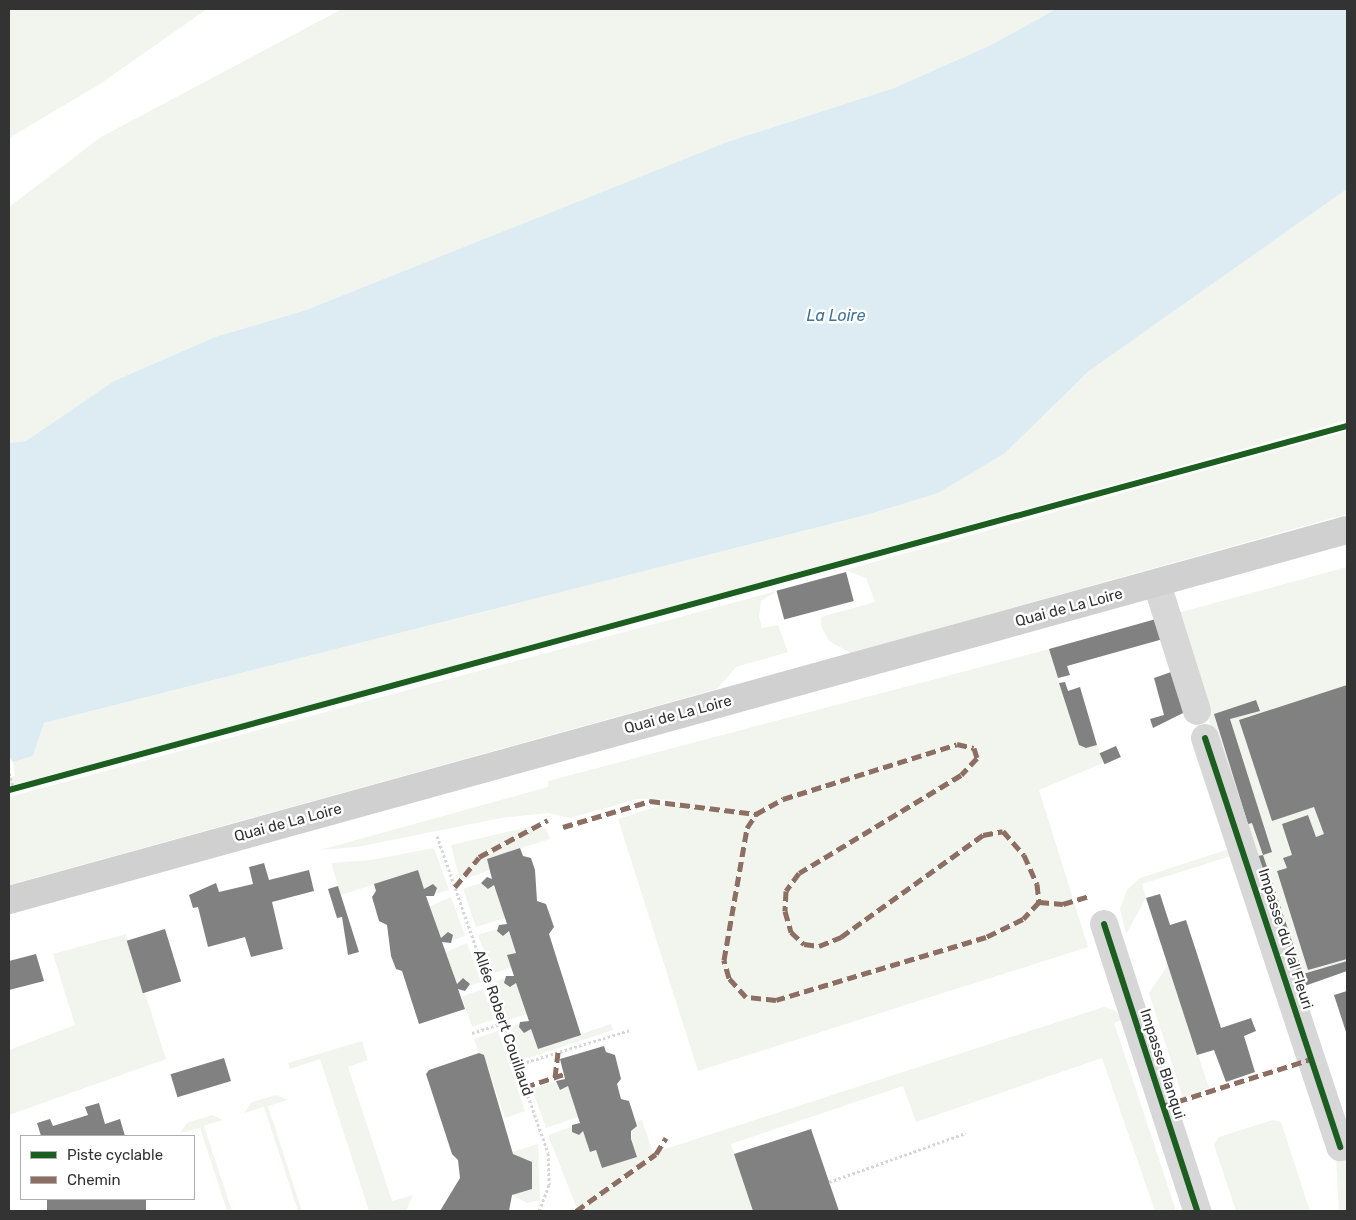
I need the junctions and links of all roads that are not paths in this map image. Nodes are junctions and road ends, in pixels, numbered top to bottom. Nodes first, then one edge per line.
1 (1347, 530) edge
2 (1157, 584) junction
3 (1198, 711) dead end
4 (1205, 738) dead end
5 (9, 900) edge
6 (1104, 924) dead end
7 (1340, 1147) dead end
8 (1198, 1211) edge

1 - 2 main road, Quai de La Loire
2 - 3 street
2 - 5 main road, Quai de La Loire
4 - 7 street, Impasse du Val Fleuri
6 - 8 street, Impasse Blanqui

